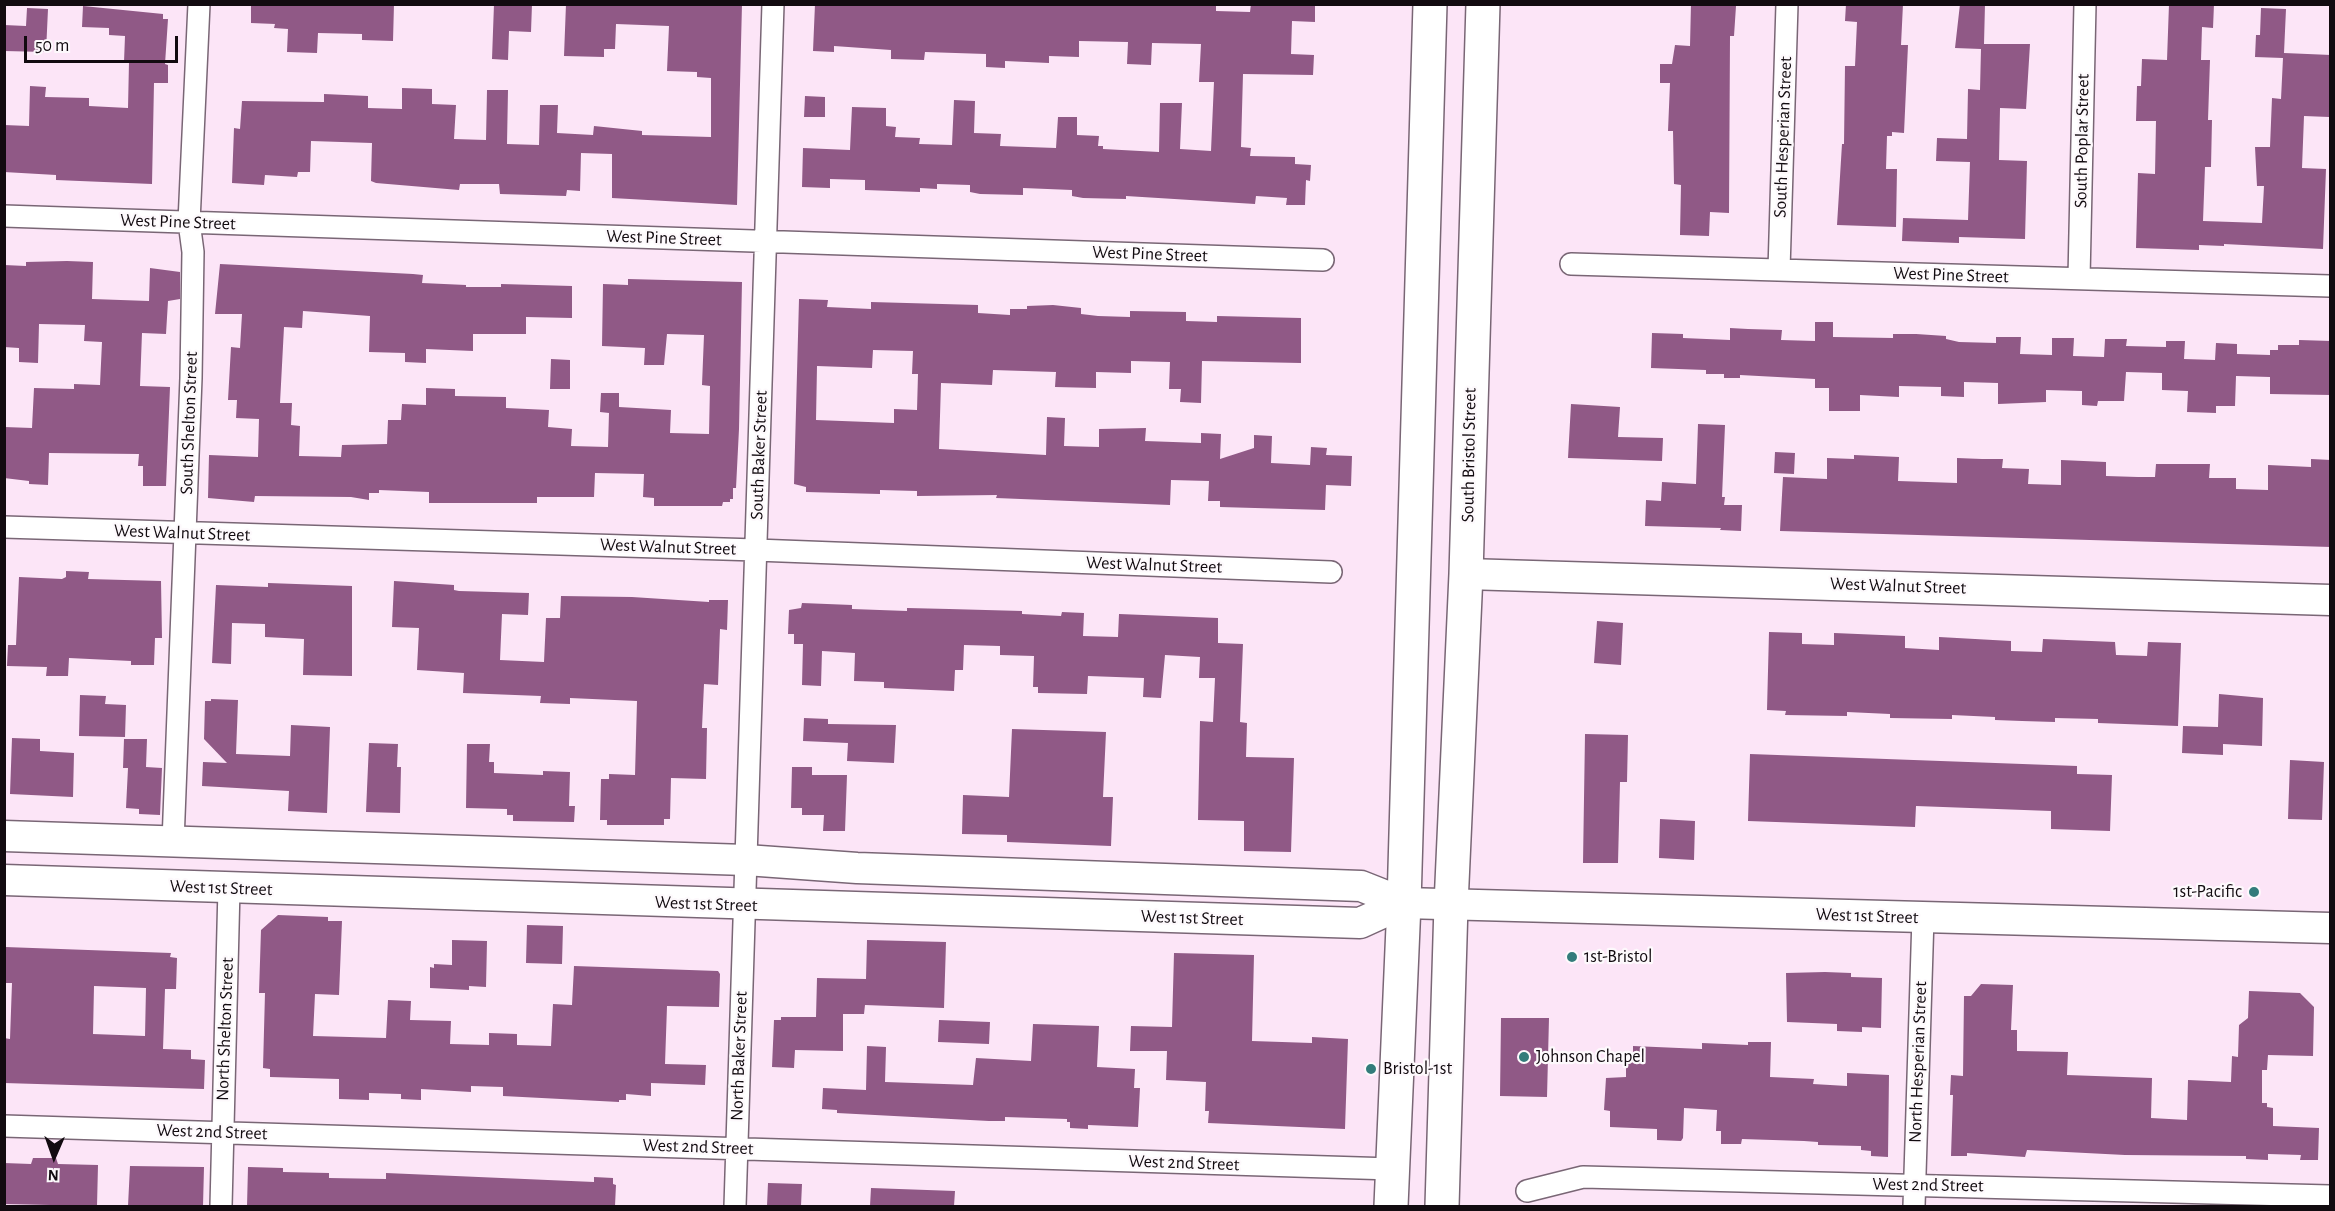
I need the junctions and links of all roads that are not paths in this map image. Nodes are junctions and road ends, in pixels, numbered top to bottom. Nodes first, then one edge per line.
1 (199, 4) edge
2 (773, 4) edge
3 (1430, 4) edge
4 (1483, 4) edge
5 (1787, 4) edge
6 (2085, 4) edge
7 (4, 216) edge
8 (189, 222) junction
9 (765, 241) junction
10 (1323, 260) dead end
11 (1571, 264) dead end
12 (1779, 270) junction
13 (2079, 278) junction
14 (2331, 286) edge
15 (4, 527) edge
16 (185, 534) junction
17 (756, 550) junction
18 (1331, 572) dead end
19 (1466, 574) junction
20 (2331, 600) edge
21 (4, 836) edge
22 (173, 842) junction
23 (746, 860) junction
24 (4, 880) edge
25 (229, 888) junction
26 (1404, 903) junction
27 (1451, 905) junction
28 (744, 906) junction
29 (1923, 917) junction
30 (2331, 928) edge
31 (4, 1126) edge
32 (222, 1132) junction
33 (736, 1149) junction
34 (1392, 1169) junction
35 (1915, 1185) junction
36 (1527, 1191) dead end
37 (2331, 1196) edge
38 (221, 1206) edge
39 (735, 1206) edge
40 (1391, 1206) edge
41 (1442, 1206) edge
42 (1914, 1206) edge

1 - 8 street, South Shelton Street
2 - 9 street, South Baker Street
3 - 26 main road
4 - 19 main road, South Bristol Street
5 - 12 street, South Hesperian Street
6 - 13 street, South Poplar Street
7 - 8 street, West Pine Street
8 - 9 street, West Pine Street
8 - 16 street, South Shelton Street
9 - 10 street, West Pine Street
9 - 17 street, South Baker Street
11 - 12 street, West Pine Street
12 - 13 street, West Pine Street
13 - 14 street, West Pine Street
15 - 16 street, West Walnut Street
16 - 17 street, West Walnut Street
16 - 22 street, South Shelton Street
17 - 18 street, West Walnut Street
17 - 23 street, South Baker Street
19 - 20 main road, West Walnut Street
19 - 27 main road, South Bristol Street
21 - 22 main road, West 1st Street
22 - 23 main road, West 1st Street
23 - 26 main road, West 1st Street
23 - 28 street, South Baker Street
24 - 25 main road, West 1st Street
25 - 28 main road, West 1st Street
25 - 32 street, North Shelton Street
26 - 27 main road, West 1st Street
26 - 28 main road, West 1st Street
26 - 34 main road
27 - 29 main road, West 1st Street
27 - 41 main road, South Bristol Street
28 - 33 street, North Baker Street
29 - 30 main road, West 1st Street
29 - 35 street, North Hesperian Street
31 - 32 street, West 2nd Street
32 - 33 street, West 2nd Street
32 - 38 street, North Shelton Street
33 - 34 street, West 2nd Street
33 - 39 street, North Baker Street
34 - 40 main road
35 - 36 street, West 2nd Street
35 - 37 street, West 2nd Street
35 - 42 street, North Hesperian Street

